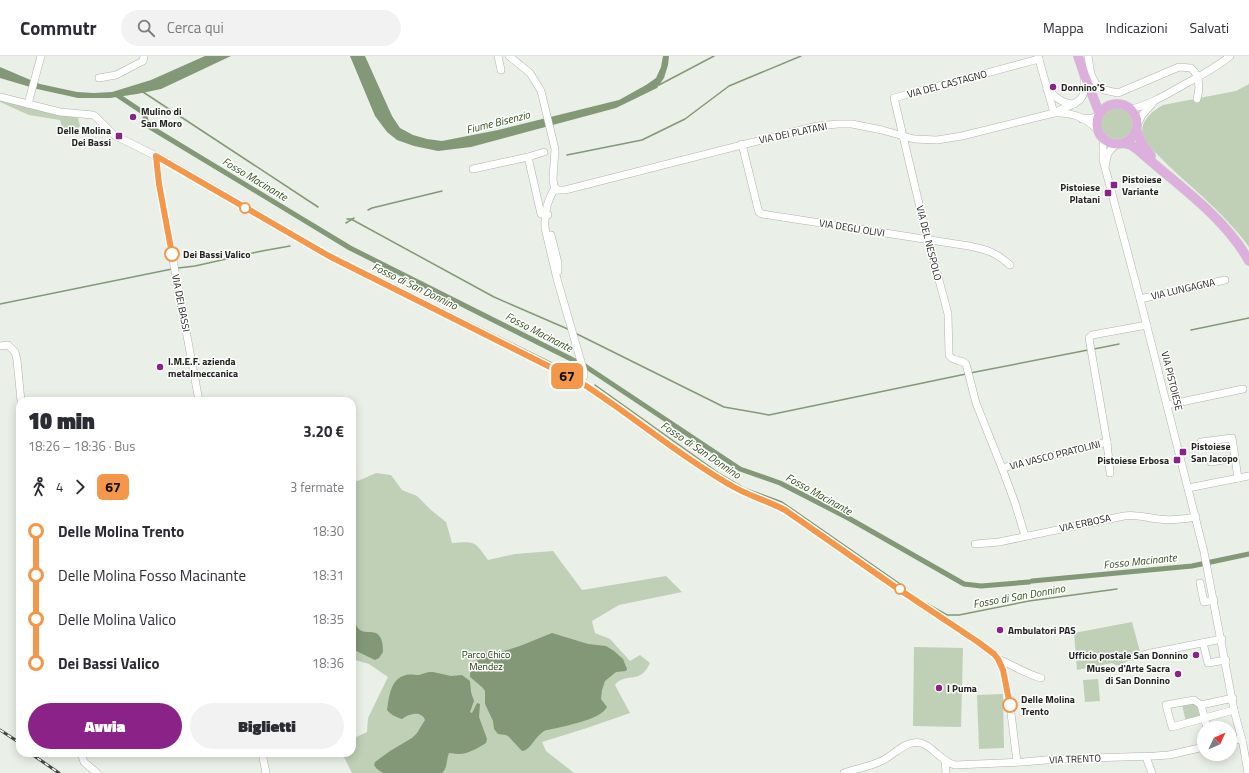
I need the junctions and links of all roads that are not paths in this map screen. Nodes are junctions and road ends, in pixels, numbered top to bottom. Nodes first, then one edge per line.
1 (41, 56) edge
2 (144, 56) edge
3 (498, 56) edge
4 (509, 56) edge
5 (1078, 56) edge
6 (1088, 56) edge
7 (1230, 56) edge
8 (1038, 58) edge
9 (501, 70) dead end
10 (1084, 74) junction
11 (1198, 77) junction
12 (99, 78) dead end
13 (1089, 86) junction
14 (1047, 89) junction
15 (0, 97) edge
16 (1197, 99) dead end
17 (1158, 100) junction
18 (28, 102) junction
19 (1074, 104) junction
20 (1113, 104) junction
21 (1130, 109) junction
22 (1054, 113) junction
23 (1099, 114) junction
24 (1082, 119) junction
25 (1136, 128) junction
26 (1097, 129) junction
27 (903, 137) junction
28 (1103, 138) junction
29 (742, 144) junction
30 (1120, 144) junction
31 (544, 152) dead end
32 (156, 156) junction
33 (528, 157) junction
34 (1106, 168) junction
35 (473, 169) dead end
36 (1161, 169) junction
37 (556, 189) junction
38 (547, 215) junction
39 (928, 241) junction
40 (1249, 261) edge
41 (1010, 265) dead end
42 (1225, 280) dead end
43 (1140, 299) junction
44 (1147, 325) junction
45 (0, 346) edge
46 (580, 382) junction
47 (1243, 389) dead end
48 (22, 397) edge
49 (198, 397) edge
50 (1167, 406) junction
51 (1107, 442) junction
52 (1201, 442) dead end
53 (1235, 458) junction
54 (1212, 462) dead end
55 (1002, 468) junction
56 (1110, 473) dead end
57 (1249, 476) edge
58 (1238, 478) junction
59 (1188, 488) junction
60 (1196, 518) junction
61 (1025, 536) junction
62 (975, 544) dead end
63 (1200, 583) dead end
64 (1214, 600) junction
65 (1222, 639) junction
66 (1203, 643) junction
67 (1146, 654) dead end
68 (998, 659) junction
69 (1226, 660) junction
70 (1041, 678) dead end
71 (1230, 699) junction
72 (1201, 705) junction
73 (1232, 710) junction
74 (1204, 718) junction
75 (1205, 721) edge
76 (1245, 742) edge
77 (1197, 749) edge
78 (82, 757) edge
79 (263, 757) edge
80 (1146, 757) junction
81 (945, 760) junction
82 (1017, 762) junction
83 (97, 773) edge
84 (266, 773) edge
85 (844, 773) edge
86 (946, 773) edge
87 (1152, 773) edge
88 (1248, 773) edge

1 - 18 street
2 - 12 street
3 - 9 street
4 - 37 street
5 - 10 main road
6 - 11 street
7 - 11 street
8 - 14 street
8 - 27 street, VIA DEL CASTAGNO
10 - 13 main road
10 - 19 street
11 - 16 street
11 - 17 street
13 - 20 main road
13 - 23 main road
14 - 19 street
14 - 22 street
15 - 18 street
17 - 21 street
17 - 25 street
18 - 32 street
19 - 22 street, VIA DEI PLATANI
20 - 21 main road
20 - 23 main road
21 - 25 main road
22 - 24 street, VIA DEI PLATANI
22 - 27 street, VIA DEI PLATANI
23 - 24 street, VIA DEI PLATANI
23 - 26 main road
24 - 26 street, VIA DEI PLATANI
25 - 30 main road, VIA PISTOIESE
25 - 36 main road
26 - 28 main road
27 - 29 street, VIA DEI PLATANI
27 - 39 street, VIA DEL NESPOLO
28 - 30 main road
28 - 34 street, VIA PISTOIESE
29 - 37 street, VIA DEI PLATANI
29 - 39 street, VIA DEGLI OLIVI
30 - 34 street, VIA PISTOIESE
30 - 36 main road
31 - 33 street
32 - 46 street
32 - 49 street, VIA DEI BASSI
33 - 35 street
33 - 38 street
34 - 43 street, VIA PISTOIESE
36 - 40 main road
37 - 38 street
38 - 46 street
39 - 41 street, VIA DEGLI OLIVI
39 - 55 street, VIA DEL NESPOLO
42 - 43 street, VIA LUNGAGNA
43 - 44 street, VIA PISTOIESE
44 - 50 street, VIA PISTOIESE
44 - 51 street, VIA VASCO PRATOLINI
45 - 48 street
46 - 68 street
47 - 50 street
50 - 59 street, VIA PISTOIESE
51 - 55 street, VIA VASCO PRATOLINI
51 - 56 street, VIA VASCO PRATOLINI
52 - 53 street
53 - 54 street
53 - 58 street
55 - 61 street
57 - 58 street
58 - 59 street
59 - 60 street, VIA PISTOIESE
60 - 61 street, VIA ERBOSA
60 - 64 street, VIA PISTOIESE
61 - 62 street, VIA ERBOSA
63 - 64 street
64 - 65 street, VIA PISTOIESE
65 - 66 street
65 - 69 street, VIA PISTOIESE
66 - 67 street
66 - 69 street
68 - 70 street
68 - 82 street
69 - 71 street, VIA PISTOIESE
71 - 72 street
71 - 73 street, VIA PISTOIESE
72 - 74 street
72 - 74 street
73 - 74 street
73 - 76 street, VIA PISTOIESE
74 - 75 street
76 - 88 street, VIA PISTOIESE
77 - 80 street, VIA TRENTO
78 - 83 street
79 - 84 street
80 - 82 street, VIA TRENTO
80 - 87 street
81 - 82 street, VIA TRENTO
81 - 85 street, VIA TRENTO
81 - 86 street

